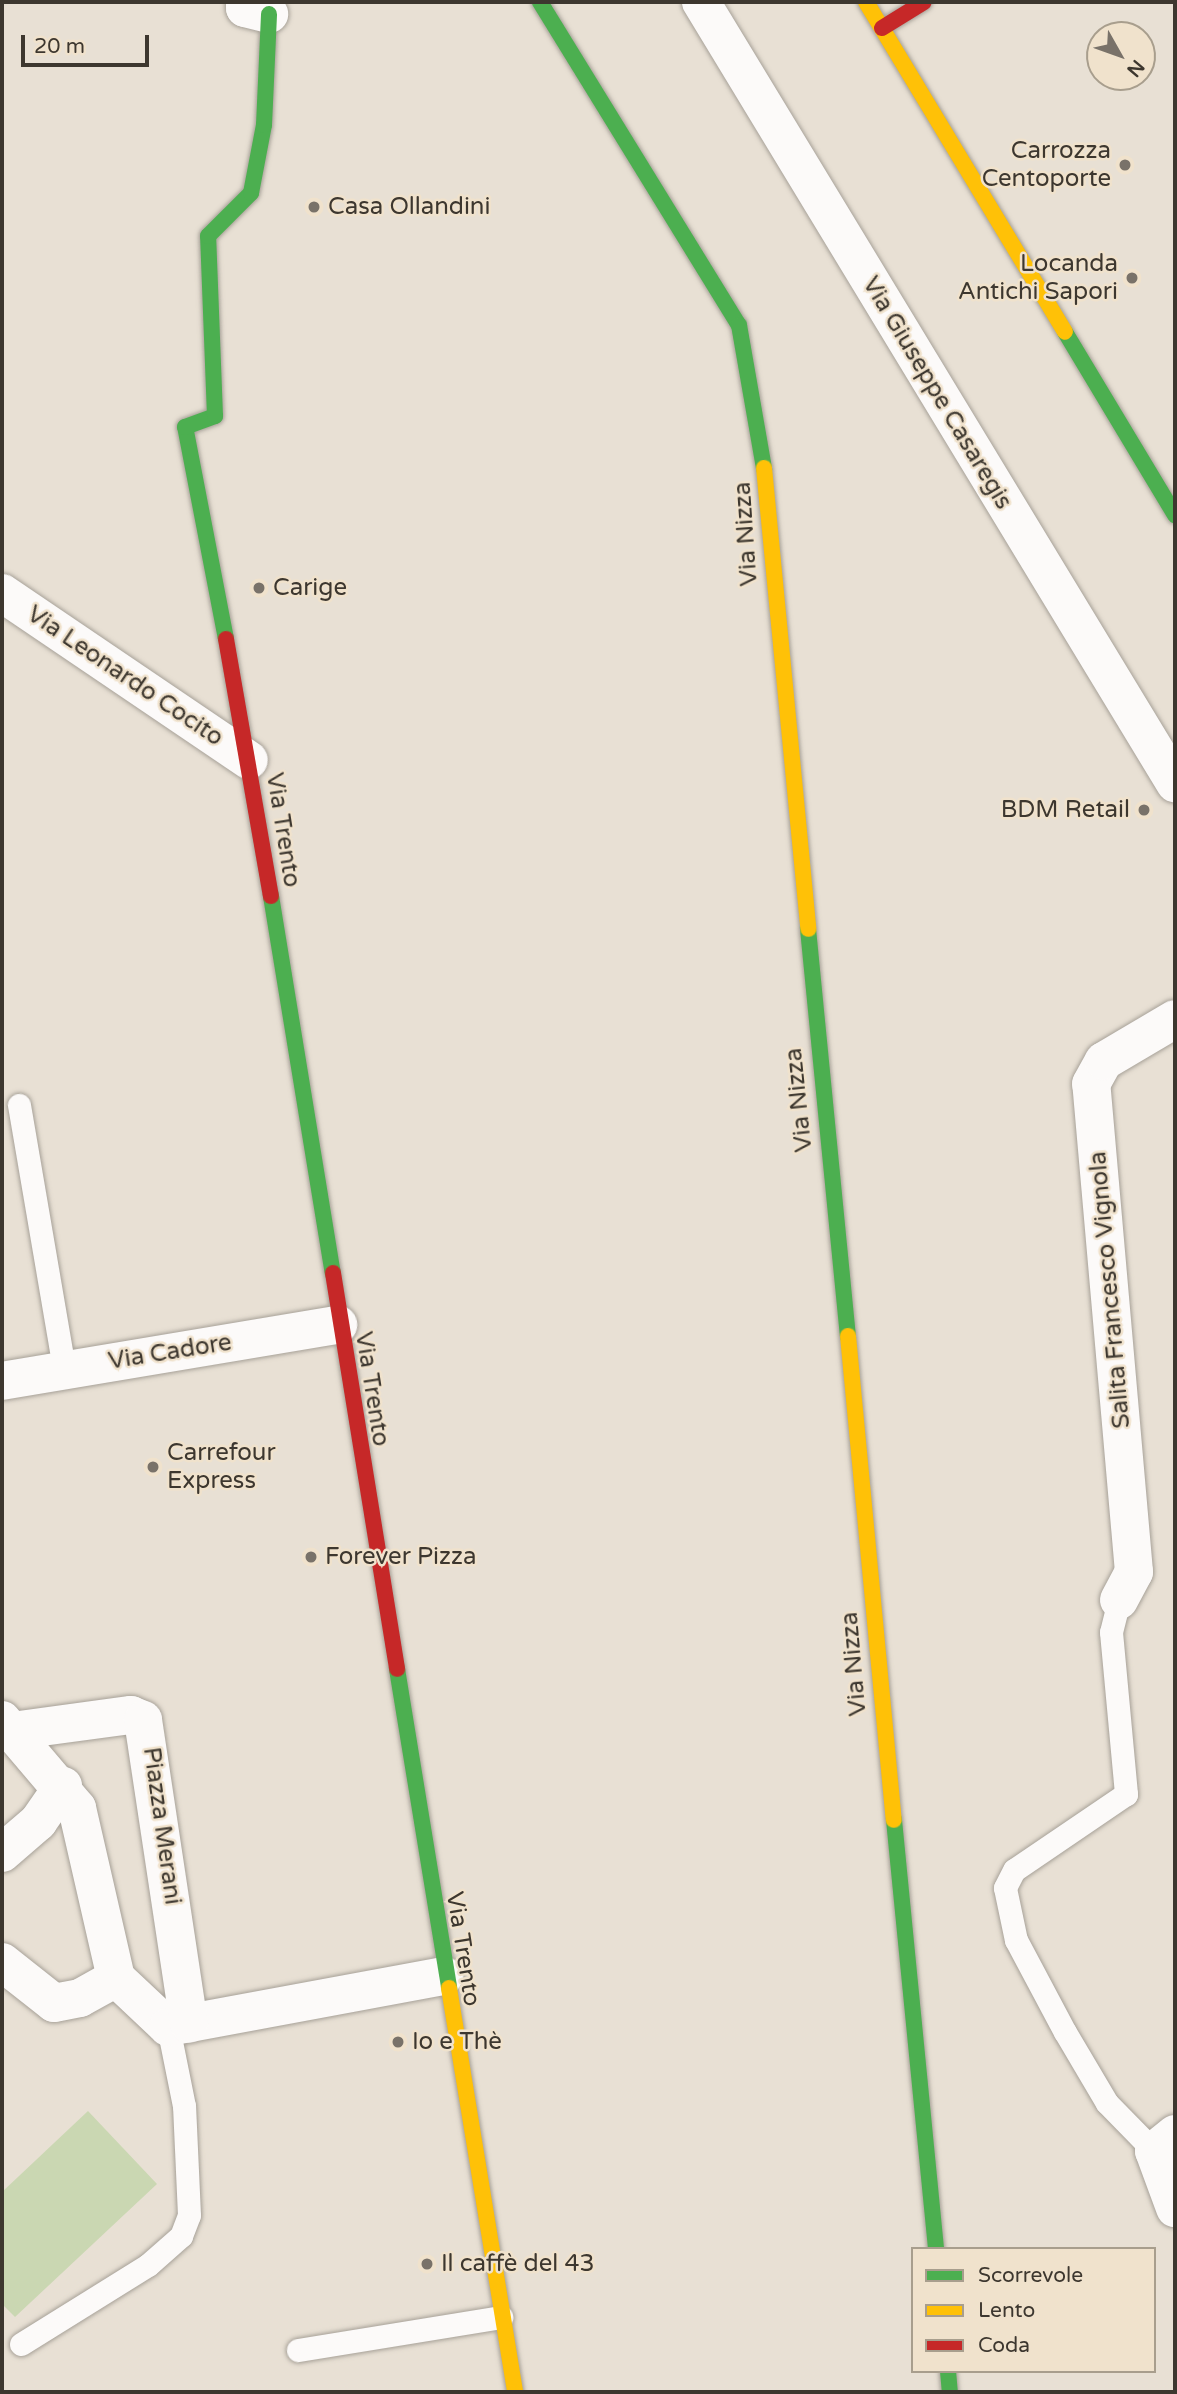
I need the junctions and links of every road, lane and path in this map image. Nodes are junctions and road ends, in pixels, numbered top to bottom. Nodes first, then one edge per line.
1 (540, 2) edge
2 (701, 2) edge
3 (866, 2) edge
4 (924, 2) edge
5 (257, 8) edge
6 (882, 28) junction
7 (1175, 515) edge
8 (2, 593) edge
9 (249, 760) junction
10 (1175, 783) edge
11 (1175, 1019) edge
12 (19, 1105) dead end
13 (338, 1325) junction
14 (64, 1369) junction
15 (2, 1381) edge
16 (1119, 1600) joint
17 (7, 1726) edge
18 (63, 1787) junction
19 (2, 1853) edge
20 (2, 1962) edge
21 (444, 1976) junction
22 (116, 1978) junction
23 (179, 2025) junction
24 (1164, 2143) edge
25 (1175, 2208) edge
26 (936, 2247) edge
27 (501, 2317) junction
28 (20, 2344) dead end
29 (298, 2350) dead end
30 (948, 2373) edge
31 (515, 2392) edge
32 (950, 2392) edge

1 - 26 street, Via Nizza
2 - 10 street, Via Giuseppe Casaregis
3 - 6 street
4 - 6 street
5 - 9 street, Via Trento
6 - 7 street
8 - 9 street, Via Leonardo Cocito
9 - 13 street, Via Trento
11 - 16 street, Salita Francesco Vignola
12 - 14 lane
13 - 14 street, Via Cadore
13 - 21 street, Via Trento
14 - 15 street, Via Cadore
16 - 24 lane
17 - 18 street
17 - 23 street, Piazza Merani
18 - 19 street
18 - 22 street
20 - 22 street
21 - 23 street
21 - 27 street, Via Trento
22 - 23 street
23 - 28 lane, Piazza Merani
24 - 25 street
27 - 29 lane
27 - 31 street, Via Trento
30 - 32 street

